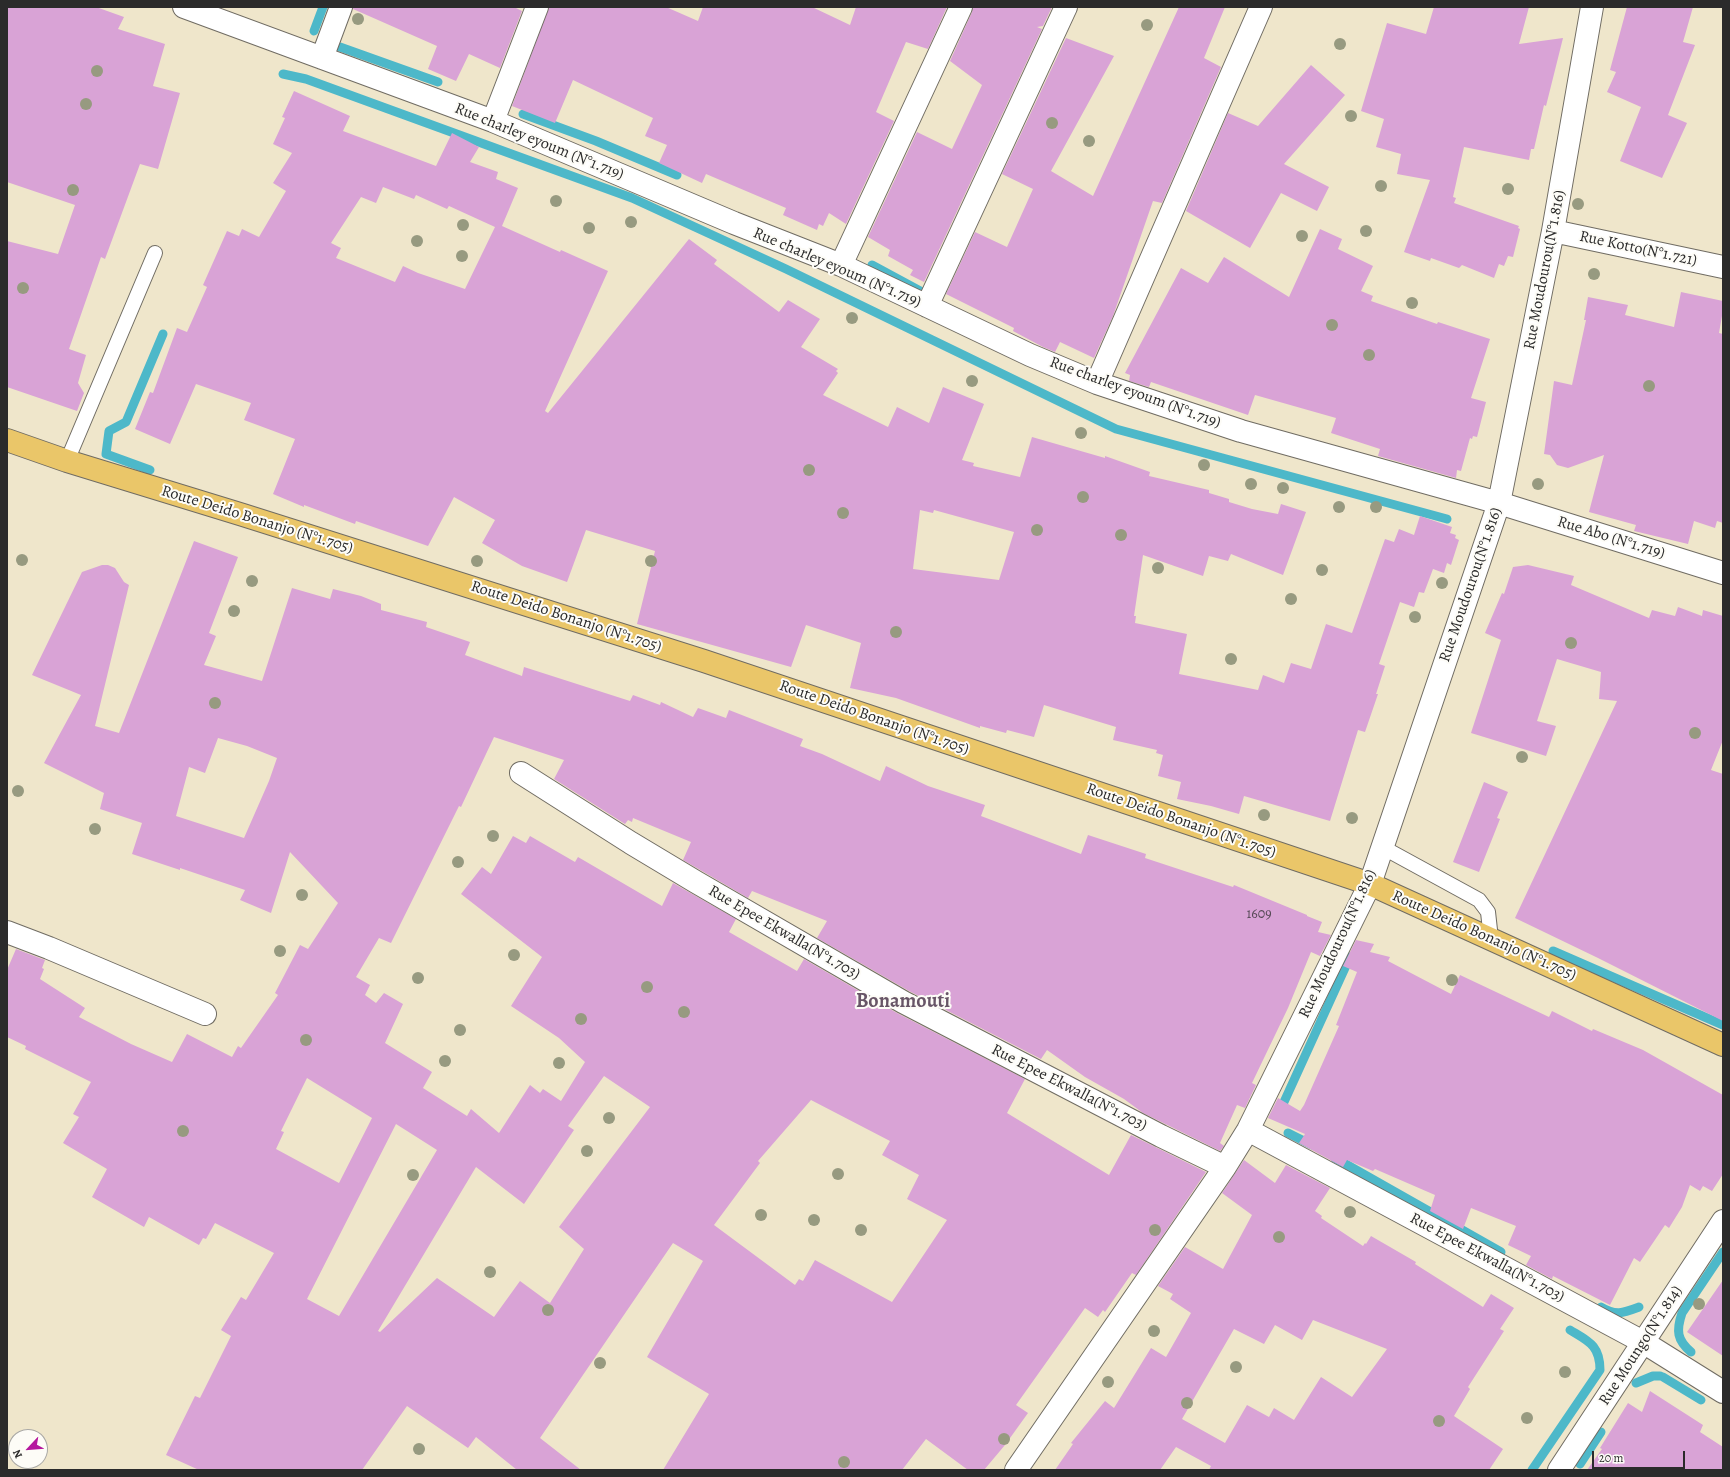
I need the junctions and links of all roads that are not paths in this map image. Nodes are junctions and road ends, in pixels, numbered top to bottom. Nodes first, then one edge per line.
1 (184, 7) edge
2 (341, 7) edge
3 (537, 7) edge
4 (961, 7) edge
5 (1066, 7) edge
6 (1261, 7) edge
7 (1592, 7) edge
8 (322, 58) junction
9 (493, 121) junction
10 (1553, 231) junction
11 (155, 253) dead end
12 (841, 265) junction
13 (1723, 267) edge
14 (927, 306) junction
15 (1097, 382) junction
16 (7, 440) edge
17 (67, 461) junction
18 (1499, 504) junction
19 (1723, 573) edge
20 (521, 773) dead end
21 (1382, 847) junction
22 (1370, 884) junction
23 (7, 932) edge
24 (1491, 939) junction
25 (205, 1014) dead end
26 (1723, 1045) edge
27 (1248, 1130) junction
28 (1225, 1167) junction
29 (1723, 1221) edge
30 (1643, 1342) junction
31 (1723, 1392) edge
32 (1016, 1470) edge
33 (1559, 1470) edge

1 - 8 street, Rue charley eyoum (N°1.719)
2 - 8 street
3 - 9 street
4 - 12 street
5 - 14 street
6 - 15 street
7 - 10 street, Rue Moudourou(N°1.816)
8 - 9 street, Rue charley eyoum (N°1.719)
9 - 12 street, Rue charley eyoum (N°1.719)
10 - 13 street, Rue Kotto(N°1.721)
10 - 18 street, Rue Moudourou(N°1.816)
11 - 17 lane
12 - 14 street, Rue charley eyoum (N°1.719)
14 - 15 street, Rue charley eyoum (N°1.719)
15 - 18 street, Rue charley eyoum (N°1.719)
16 - 17 main road, Route Deido Bonanjo (N°1.705)
17 - 22 main road, Route Deido Bonanjo (N°1.705)
18 - 19 street, Rue Abo (N°1.719)
18 - 21 street, Rue Moudourou(N°1.816)
20 - 28 street, Rue Epee Ekwalla(N°1.703)
21 - 22 street, Rue Moudourou(N°1.816)
21 - 24 lane
22 - 24 main road, Route Deido Bonanjo (N°1.705)
22 - 27 street, Rue Moudourou(N°1.816)
23 - 25 street
24 - 26 main road, Route Deido Bonanjo (N°1.705)
27 - 28 street, Rue Moudourou(N°1.816)
27 - 30 street, Rue Epee Ekwalla(N°1.703)
28 - 32 street, Rue Moudourou(N°1.816)
29 - 30 street, Rue Moungo(N°1.814)
30 - 31 street, Rue Epee Ekwalla(N°1.703)
30 - 33 street, Rue Moungo(N°1.814)

